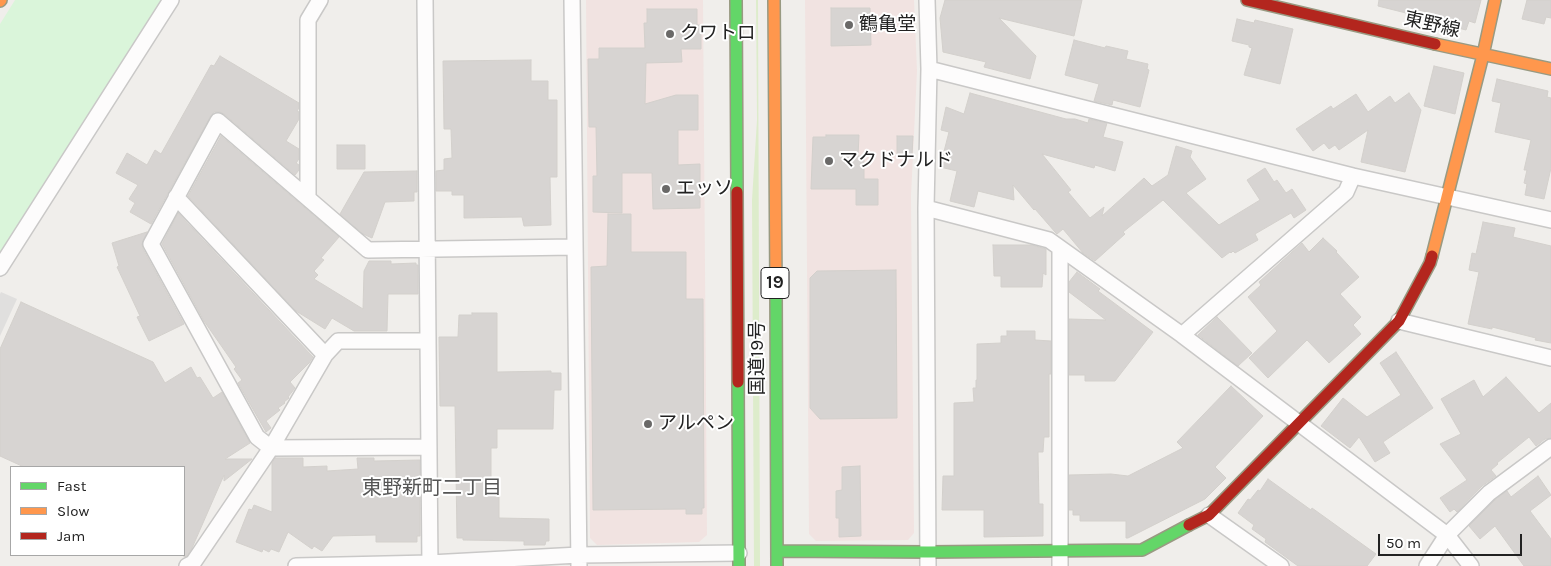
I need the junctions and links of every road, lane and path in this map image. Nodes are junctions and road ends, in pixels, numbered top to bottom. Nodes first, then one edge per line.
1 (171, 0) edge
2 (320, 0) edge
3 (424, 0) edge
4 (572, 0) edge
5 (736, 0) edge
6 (774, 0) edge
7 (927, 0) edge
8 (1247, 0) edge
9 (1495, 0) edge
10 (1483, 55) junction
11 (929, 69) junction
12 (1551, 69) edge
13 (1353, 176) junction
14 (176, 197) junction
15 (1446, 197) junction
16 (308, 198) junction
17 (926, 208) junction
18 (1551, 220) edge
19 (575, 247) junction
20 (427, 249) junction
21 (1060, 249) junction
22 (0, 268) edge
23 (1398, 321) junction
24 (1182, 335) junction
25 (428, 341) junction
26 (325, 355) junction
27 (1551, 358) edge
28 (1298, 424) junction
29 (429, 447) junction
30 (1551, 447) edge
31 (271, 448) junction
32 (1209, 515) junction
33 (1447, 535) junction
34 (1060, 550) junction
35 (777, 551) junction
36 (739, 559) edge
37 (928, 559) edge
38 (579, 560) edge
39 (430, 564) edge
40 (195, 565) edge
41 (296, 566) edge
42 (310, 566) edge
43 (776, 566) edge
44 (1060, 566) edge
45 (1281, 566) edge
46 (1427, 566) edge
47 (1471, 566) edge

1 - 22 street
2 - 16 street
3 - 20 street
4 - 19 street
5 - 36 main road, 国道19号 / 19
6 - 35 main road, 国道19号 / 19
7 - 11 street
8 - 10 main road, 東野線
9 - 10 main road
10 - 12 main road, 東野線
10 - 15 main road
11 - 13 street
11 - 17 street
13 - 15 street
13 - 24 street
14 - 16 street
14 - 26 street
14 - 31 street
15 - 18 street
15 - 23 main road
16 - 20 street
17 - 21 street
17 - 37 street
19 - 20 street
19 - 38 street
20 - 25 street
21 - 24 street
21 - 34 street
23 - 27 street
23 - 28 main road
24 - 28 street
25 - 26 street
25 - 29 street
26 - 31 street
28 - 32 main road
28 - 33 street
29 - 31 street
29 - 39 street
30 - 33 street
31 - 40 street
32 - 34 main road
32 - 45 street
33 - 46 street
33 - 47 street
34 - 37 main road
34 - 44 street
35 - 37 main road
35 - 43 main road, 国道19号 / 19
36 - 38 street
38 - 39 street
39 - 42 street
41 - 42 street

